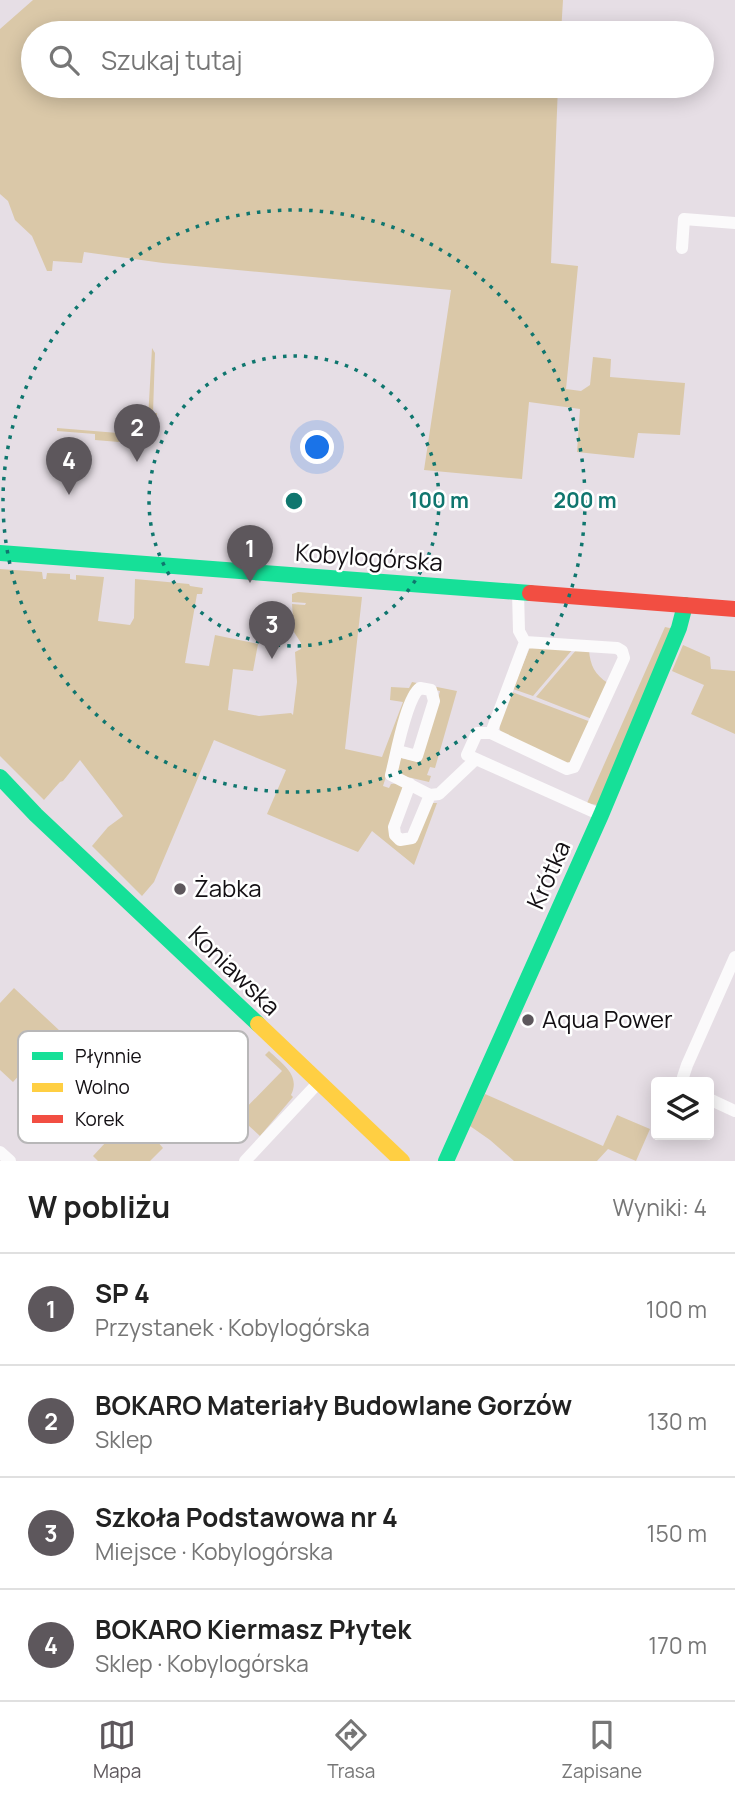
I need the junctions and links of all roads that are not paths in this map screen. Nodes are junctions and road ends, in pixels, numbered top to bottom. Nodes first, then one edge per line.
1 (735, 223) edge
2 (682, 248) dead end
3 (0, 553) edge
4 (518, 592) junction
5 (685, 605) junction
6 (735, 609) edge
7 (525, 642) junction
8 (491, 733) junction
9 (398, 751) junction
10 (475, 759) junction
11 (0, 777) edge
12 (410, 784) junction
13 (0, 787) edge
14 (430, 795) junction
15 (34, 813) junction
16 (601, 815) junction
17 (735, 957) edge
18 (683, 1077) edge
19 (319, 1083) junction
20 (714, 1101) edge
21 (735, 1111) edge
22 (0, 1152) edge
23 (10, 1161) edge
24 (245, 1161) edge
25 (402, 1161) edge
26 (446, 1161) edge

1 - 2 street
3 - 4 street, Kobylogórska
4 - 5 street, Kobylogórska
4 - 7 street
5 - 6 street, Kobylogórska
5 - 16 street, Krótka
7 - 8 street
7 - 8 street
8 - 10 street
9 - 9 street
9 - 12 street
10 - 14 street
10 - 16 street
11 - 15 street, Koniawska
12 - 14 street
12 - 14 street
13 - 15 street, Koniawska
15 - 19 street, Koniawska
16 - 26 street, Krótka
17 - 18 street
19 - 24 street
19 - 25 street, Koniawska
20 - 21 street
22 - 23 street

